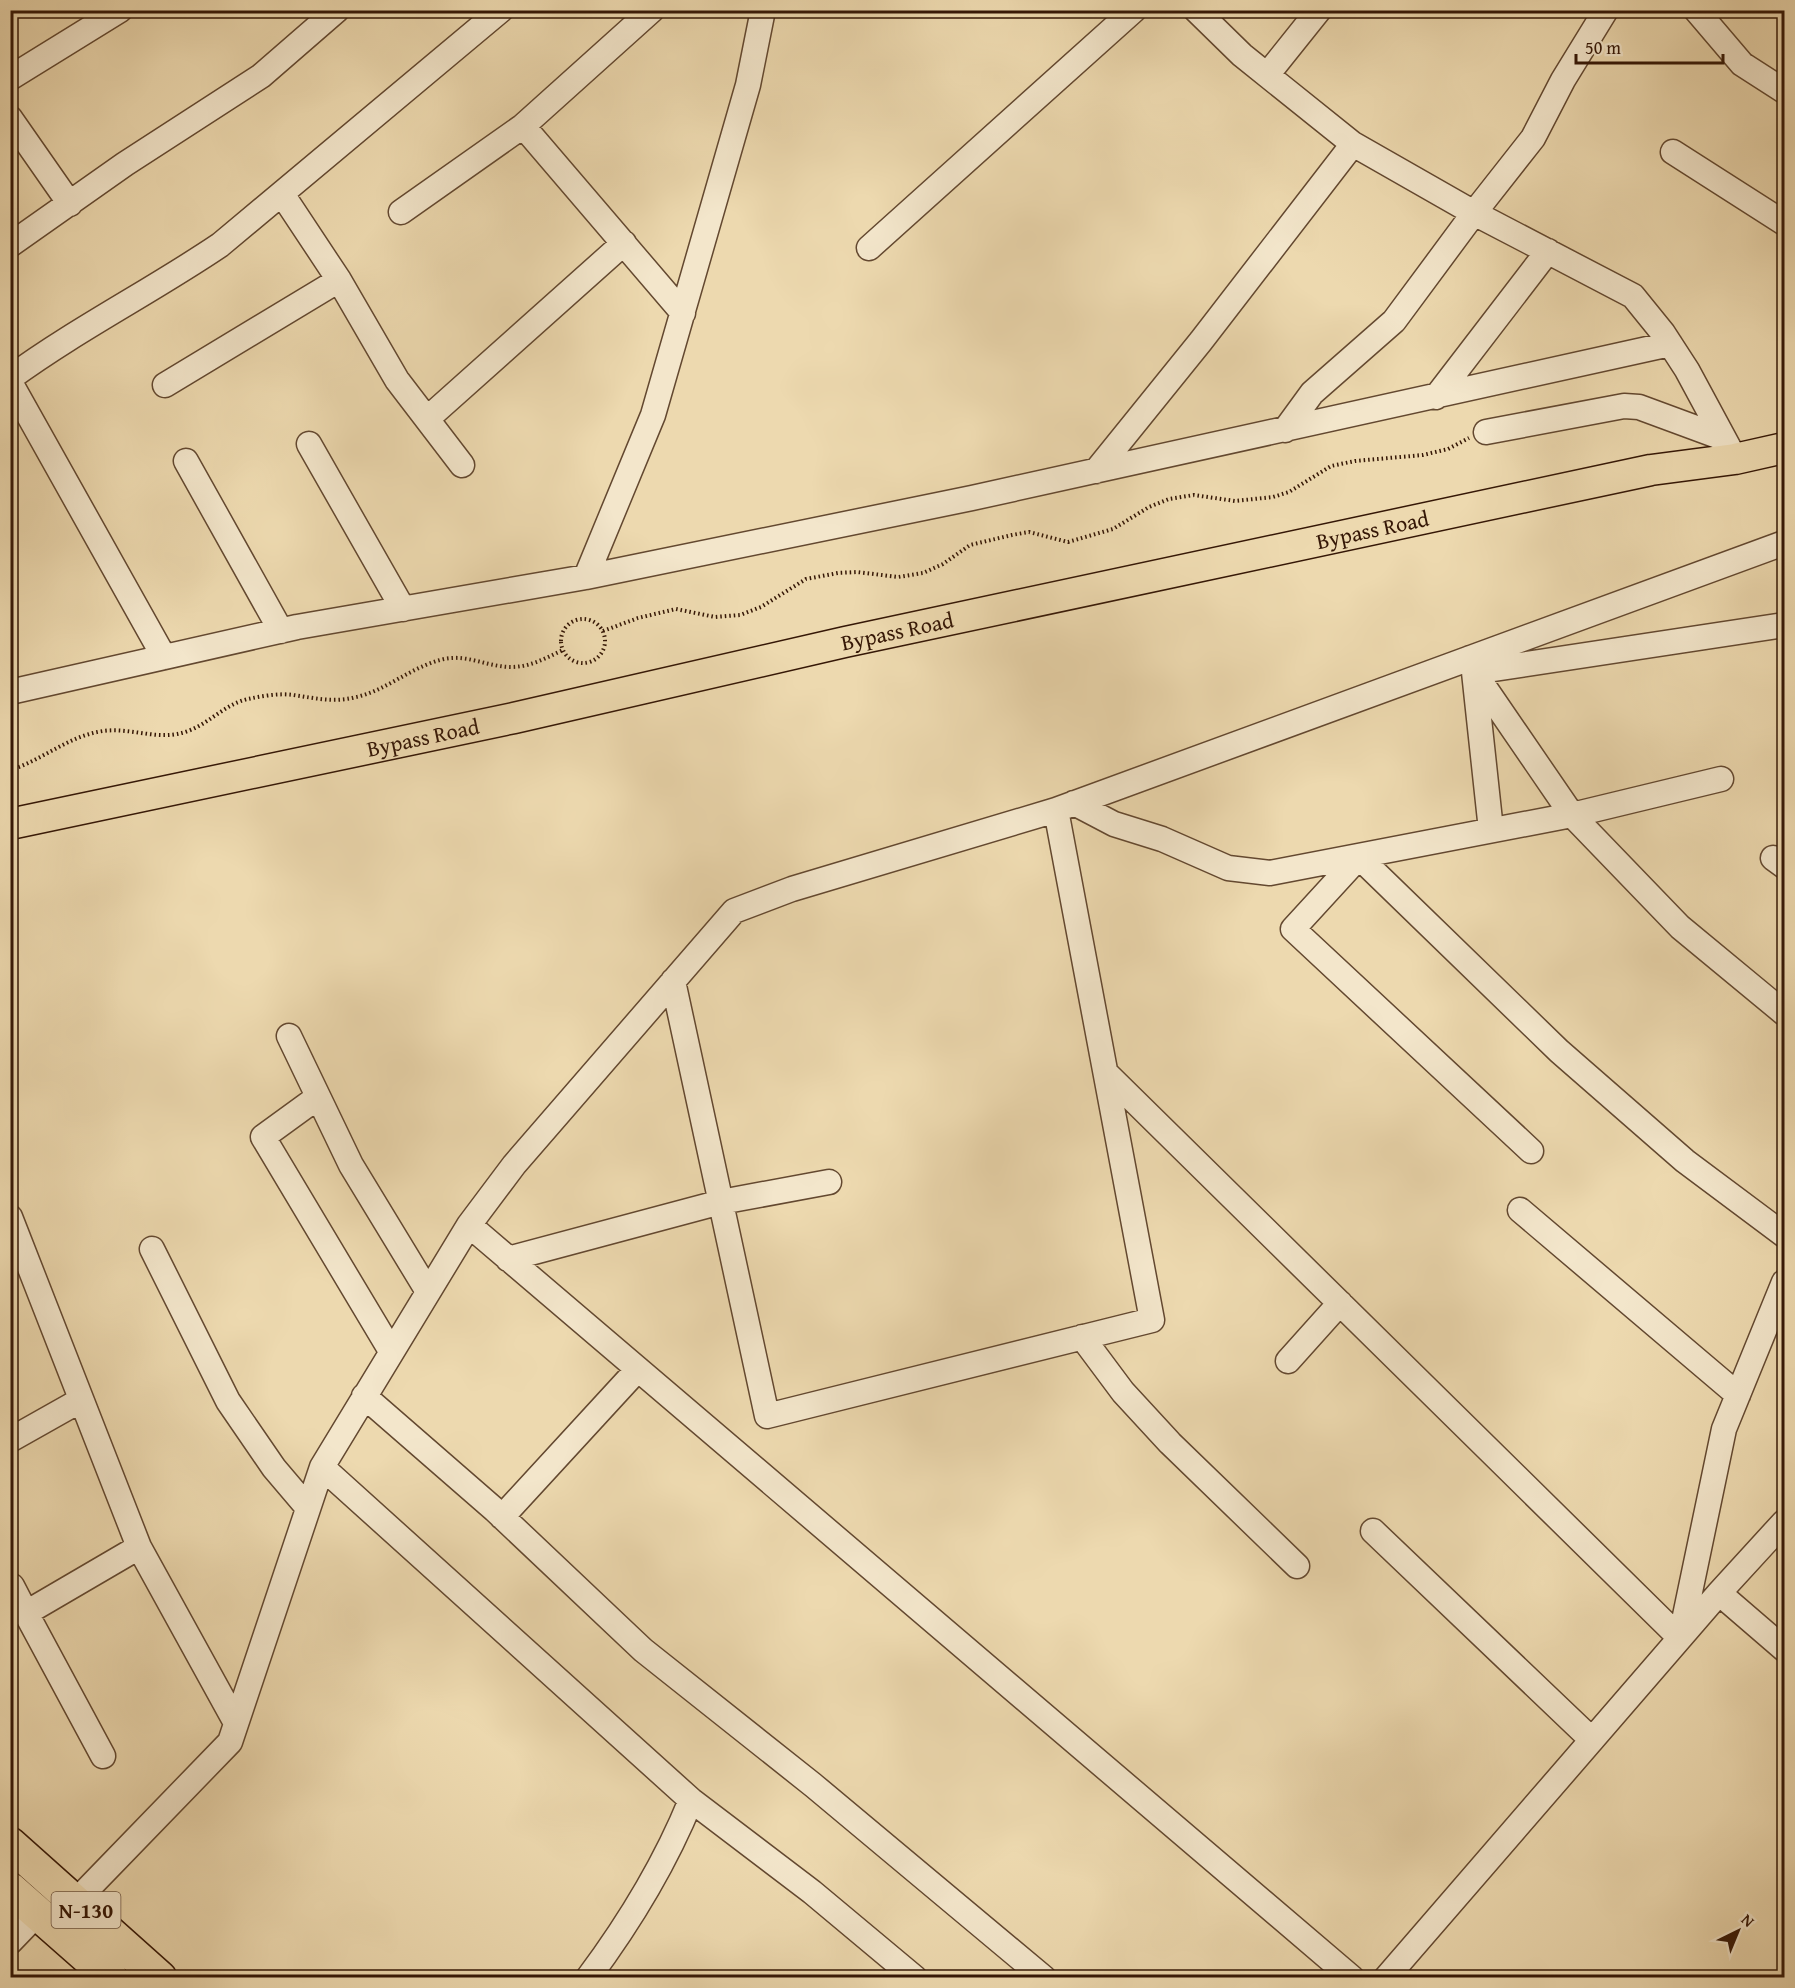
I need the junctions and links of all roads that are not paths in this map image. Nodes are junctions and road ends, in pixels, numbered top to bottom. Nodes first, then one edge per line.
1 (120, 10) edge
2 (337, 10) edge
3 (501, 10) edge
4 (652, 10) edge
5 (763, 10) edge
6 (1134, 10) edge
7 (1196, 10) edge
8 (1319, 10) edge
9 (1606, 10) edge
10 (1696, 10) edge
11 (1266, 75) junction
12 (10, 78) edge
13 (1785, 91) edge
14 (10, 118) edge
15 (523, 126) junction
16 (1353, 144) junction
17 (1673, 152) dead end
18 (282, 194) junction
19 (70, 204) junction
20 (401, 212) dead end
21 (1474, 213) junction
22 (1785, 222) edge
23 (624, 243) junction
24 (10, 245) edge
25 (870, 248) dead end
26 (1548, 251) junction
27 (339, 280) junction
28 (683, 313) junction
29 (1670, 344) junction
30 (10, 380) edge
31 (165, 385) dead end
32 (1436, 397) junction
33 (427, 419) junction
34 (1285, 430) junction
35 (1486, 432) road end
36 (309, 444) dead end
37 (1729, 448) junction
38 (1785, 448) edge
39 (186, 461) dead end
40 (462, 465) dead end
41 (1096, 471) junction
42 (1785, 543) edge
43 (586, 577) junction
44 (404, 609) junction
45 (1785, 625) edge
46 (282, 631) junction
47 (164, 657) junction
48 (1472, 665) junction
49 (12, 688) edge
50 (1721, 779) dead end
51 (1065, 807) junction
52 (1572, 815) junction
53 (10, 824) edge
54 (1491, 831) junction
55 (1359, 857) junction
56 (673, 981) junction
57 (1785, 1013) edge
58 (289, 1036) dead end
59 (1106, 1072) junction
60 (318, 1097) junction
61 (1531, 1151) dead end
62 (829, 1182) dead end
63 (721, 1202) junction
64 (1520, 1210) dead end
65 (10, 1217) edge
66 (469, 1225) junction
67 (1785, 1235) edge
68 (152, 1249) dead end
69 (508, 1259) junction
70 (1785, 1282) edge
71 (427, 1290) junction
72 (1340, 1303) junction
73 (1082, 1337) junction
74 (391, 1351) junction
75 (1288, 1361) dead end
76 (638, 1369) junction
77 (1738, 1395) junction
78 (364, 1396) junction
79 (81, 1400) junction
80 (10, 1440) edge
81 (322, 1467) junction
82 (308, 1508) junction
83 (502, 1517) junction
84 (1785, 1522) edge
85 (1373, 1531) dead end
86 (139, 1547) junction
87 (1297, 1566) dead end
88 (12, 1586) dead end
89 (1719, 1593) junction
90 (26, 1613) junction
91 (1680, 1638) junction
92 (1785, 1649) edge
93 (236, 1723) junction
94 (1592, 1740) junction
95 (103, 1756) dead end
96 (691, 1800) junction
97 (10, 1844) edge
98 (10, 1889) edge
99 (76, 1901) junction
100 (38, 1913) junction
101 (10, 1942) edge
102 (111, 1977) edge
103 (160, 1977) edge
104 (588, 1977) edge
105 (915, 1977) edge
106 (1044, 1977) edge
107 (1352, 1977) edge
108 (1386, 1977) edge

1 - 12 street
2 - 19 street
3 - 18 street
4 - 15 street
5 - 28 street
6 - 25 street
7 - 11 street
8 - 11 street
9 - 21 street
10 - 13 street
11 - 16 street
14 - 19 street
15 - 20 street
15 - 23 street
16 - 21 street
16 - 41 street
17 - 22 street
18 - 27 street
18 - 30 street
19 - 24 street
21 - 26 street
21 - 34 street
23 - 28 street
23 - 33 street
26 - 29 street
26 - 32 street
27 - 31 street
27 - 33 street
28 - 43 street
29 - 32 street
29 - 37 street
30 - 47 street
32 - 34 street
33 - 40 street
34 - 41 street
35 - 37 street
36 - 44 street
37 - 38 main road, Bypass Road
37 - 53 main road, Bypass Road
39 - 46 street
41 - 43 street
42 - 48 street
43 - 44 street
44 - 46 street
45 - 48 street
46 - 47 street
47 - 49 street
48 - 51 street
48 - 52 street
48 - 54 street
50 - 52 street
51 - 55 street
51 - 56 street
51 - 59 street
52 - 54 street
52 - 57 street
54 - 55 street
55 - 61 street
55 - 67 street
56 - 63 street
56 - 66 street
58 - 60 street
59 - 72 street
59 - 73 street
60 - 71 street
60 - 74 street
62 - 63 street
63 - 69 street
63 - 73 street
64 - 77 street
65 - 79 street
66 - 69 street
66 - 71 street
68 - 82 street
69 - 76 street
70 - 77 street
71 - 74 street
72 - 75 street
72 - 91 street
73 - 87 street
74 - 78 street
76 - 83 street
76 - 107 street
77 - 91 street
78 - 81 street
78 - 83 street
79 - 80 street
79 - 86 street
81 - 82 street
81 - 96 street
82 - 93 street
83 - 106 street
84 - 89 street
85 - 94 street
86 - 90 street
86 - 93 street
88 - 90 street
89 - 91 street
89 - 92 street
90 - 95 street
91 - 94 street
93 - 99 street
94 - 108 street
96 - 104 street
96 - 105 street
97 - 99 highway, N-130
98 - 100 highway, N-130
99 - 103 highway, N-130
100 - 101 street
100 - 102 highway, N-130

